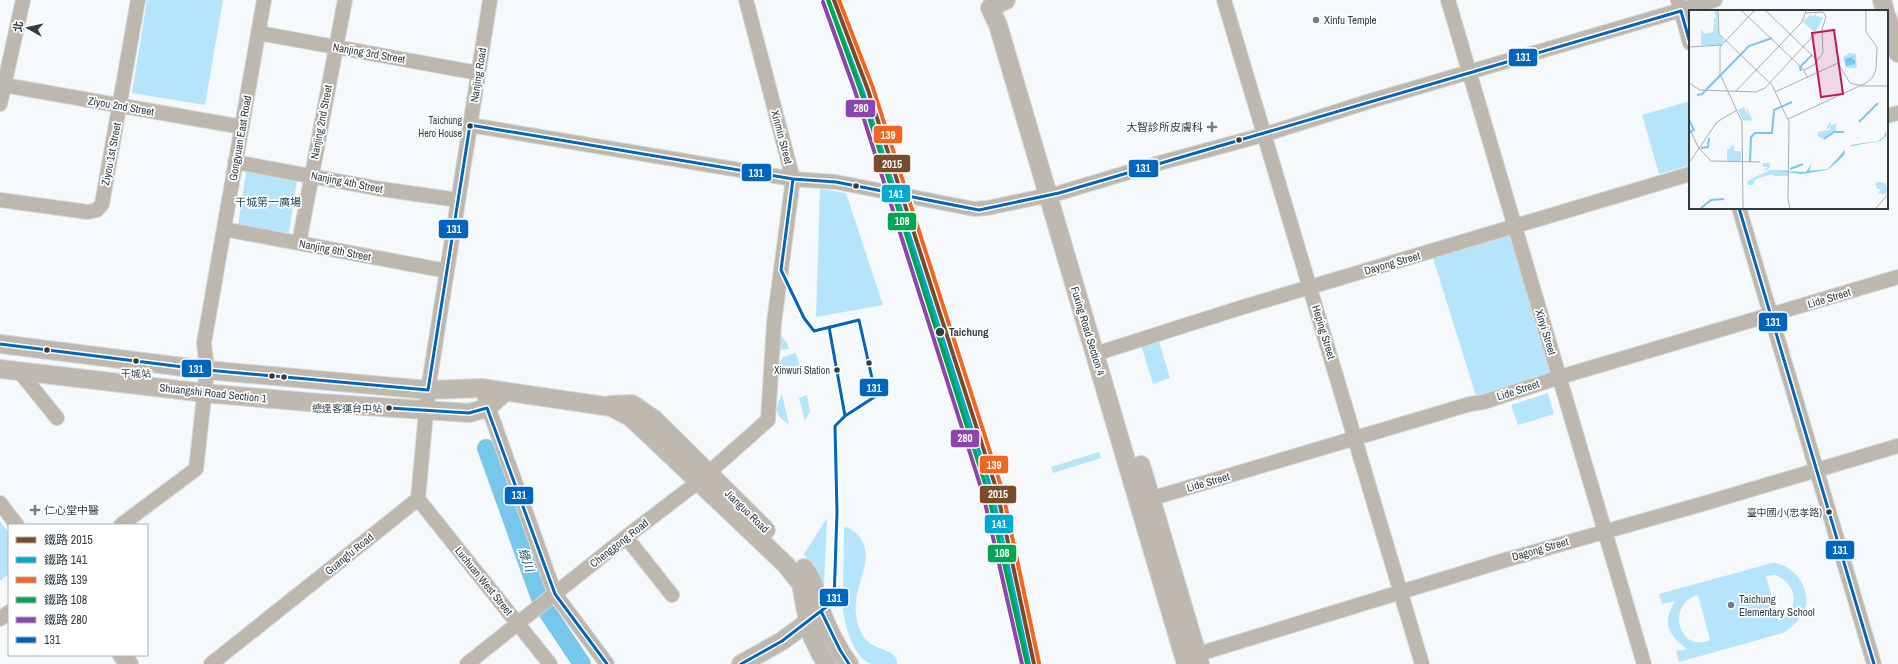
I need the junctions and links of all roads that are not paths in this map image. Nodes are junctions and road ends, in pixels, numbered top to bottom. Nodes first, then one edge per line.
1 (23, 0) edge
2 (138, 0) edge
3 (264, 0) edge
4 (345, 0) edge
5 (490, 0) edge
6 (746, 0) edge
7 (1224, 0) edge
8 (1448, 0) edge
9 (1716, 0) edge
10 (1882, 0) edge
11 (996, 2) edge
12 (1679, 5) edge
13 (1885, 10) edge
14 (1888, 20) edge
15 (259, 33) junction
16 (1689, 40) edge
17 (336, 47) junction
18 (1898, 53) edge
19 (1469, 72) junction
20 (478, 73) junction
21 (2, 85) edge
22 (0, 104) edge
23 (120, 106) junction
24 (1898, 113) edge
25 (1888, 116) edge
26 (470, 125) junction
27 (242, 127) junction
28 (1263, 135) junction
29 (235, 162) junction
30 (1689, 174) edge
31 (311, 175) junction
32 (793, 179) junction
33 (1053, 195) junction
34 (0, 200) edge
35 (458, 200) junction
36 (1739, 209) edge
37 (1514, 227) junction
38 (224, 229) junction
39 (299, 243) junction
40 (447, 271) junction
41 (1898, 277) edge
42 (1310, 287) junction
43 (1772, 315) junction
44 (0, 344) edge
45 (1100, 352) junction
46 (0, 369) edge
47 (207, 370) junction
48 (19, 371) junction
49 (1560, 377) junction
50 (482, 388) junction
51 (428, 390) junction
52 (505, 392) junction
53 (204, 393) junction
54 (487, 408) junction
55 (427, 410) junction
56 (57, 418) dead end
57 (768, 420) joint
58 (1354, 439) junction
59 (1898, 446) edge
60 (1815, 470) junction
61 (703, 478) junction
62 (418, 499) junction
63 (1144, 500) junction
64 (0, 503) edge
65 (17, 524) edge
66 (122, 524) edge
67 (1604, 531) junction
68 (626, 537) junction
69 (1402, 591) junction
70 (555, 594) junction
71 (672, 595) dead end
72 (821, 611) junction
73 (8, 613) edge
74 (0, 619) edge
75 (518, 623) junction
76 (807, 623) junction
77 (123, 656) edge
78 (1192, 660) edge
79 (129, 664) edge
80 (211, 664) edge
81 (467, 664) edge
82 (550, 664) edge
83 (607, 664) edge
84 (741, 664) edge
85 (827, 664) edge
86 (850, 664) edge
87 (1422, 664) edge
88 (1644, 664) edge
89 (1874, 664) edge

1 - 21 street
2 - 23 street, Ziyou 1st Street
3 - 15 street, Gongyuan East Road
4 - 17 street, Nanjing 2nd Street
5 - 20 street, Nanjing Road
6 - 32 street, Xinmin Street
7 - 28 street, Heping Street
8 - 19 street, Xinyi Street
9 - 12 street
10 - 13 main road
11 - 33 main road, Fuxing Road Section 4
12 - 16 street
12 - 19 street
14 - 18 main road
15 - 17 street, Nanjing 3rd Street
15 - 27 street, Gongyuan East Road
17 - 20 street, Nanjing 3rd Street
17 - 31 street, Nanjing 2nd Street
19 - 28 street
19 - 37 street, Xinyi Street
20 - 26 street, Nanjing Road
21 - 22 street
21 - 23 street, Ziyou 2nd Street
23 - 27 street, Ziyou 2nd Street
23 - 34 street, Ziyou 1st Street
24 - 25 street
26 - 32 street
26 - 35 street, Nanjing Road
27 - 29 street, Gongyuan East Road
28 - 33 street
28 - 42 street, Heping Street
29 - 31 street, Nanjing 4th Street
29 - 38 street, Gongyuan East Road
30 - 37 street, Dayong Street
31 - 35 street, Nanjing 4th Street
31 - 39 street, Nanjing 2nd Street
32 - 33 street
32 - 57 street, Xinmin Street
33 - 45 main road, Fuxing Road Section 4
35 - 40 street, Nanjing Road
36 - 43 street
37 - 42 street, Dayong Street
37 - 49 street, Xinyi Street
38 - 39 street, Nanjing 6th Street
38 - 47 street, Gongyuan East Road
39 - 40 street, Nanjing 6th Street
40 - 51 street, Nanjing Road
41 - 43 street, Lide Street
42 - 45 street, Dayong Street
42 - 58 street, Heping Street
43 - 49 street, Lide Street
43 - 60 street
44 - 47 main road, Shuangshi Road Section 1
45 - 63 main road, Fuxing Road Section 4
46 - 48 main road, Shuangshi Road Section 1
47 - 51 main road, Shuangshi Road Section 1
47 - 53 street, Gongyuan East Road
48 - 53 main road, Shuangshi Road Section 1
48 - 56 street
49 - 58 street, Lide Street
49 - 67 street, Xinyi Street
50 - 51 main road, Shuangshi Road Section 1
50 - 52 main road, Jianguo Road
50 - 54 street
51 - 55 street, Nanjing Road
52 - 54 main road
52 - 61 main road, Jianguo Road
53 - 55 main road, Shuangshi Road Section 1
53 - 66 street, Gongyuan East Road
54 - 55 main road
54 - 70 street
55 - 62 street
57 - 61 street, Chenggong Road
58 - 63 street, Lide Street
58 - 69 street, Heping Street
59 - 60 street, Dagong Street
60 - 67 street, Dagong Street
60 - 89 street
61 - 68 street, Chenggong Road
61 - 72 main road, Jianguo Road
61 - 76 main road, Jianguo Road
62 - 75 street, Luchuan West Street
62 - 80 street, Guangfu Road
63 - 78 main road, Fuxing Road Section 4
64 - 65 street
67 - 69 street, Dagong Street
67 - 88 street, Xinyi Street
68 - 70 street, Chenggong Road
68 - 71 street
69 - 78 street, Dagong Street
69 - 87 street, Heping Street
70 - 75 street, Chenggong Road
70 - 83 street
72 - 76 main road
72 - 86 main road, Jianguo Road
73 - 74 street
75 - 81 street, Chenggong Road
75 - 82 street, Luchuan West Street
76 - 84 main road
76 - 85 main road, Jianguo Road
77 - 79 main road

